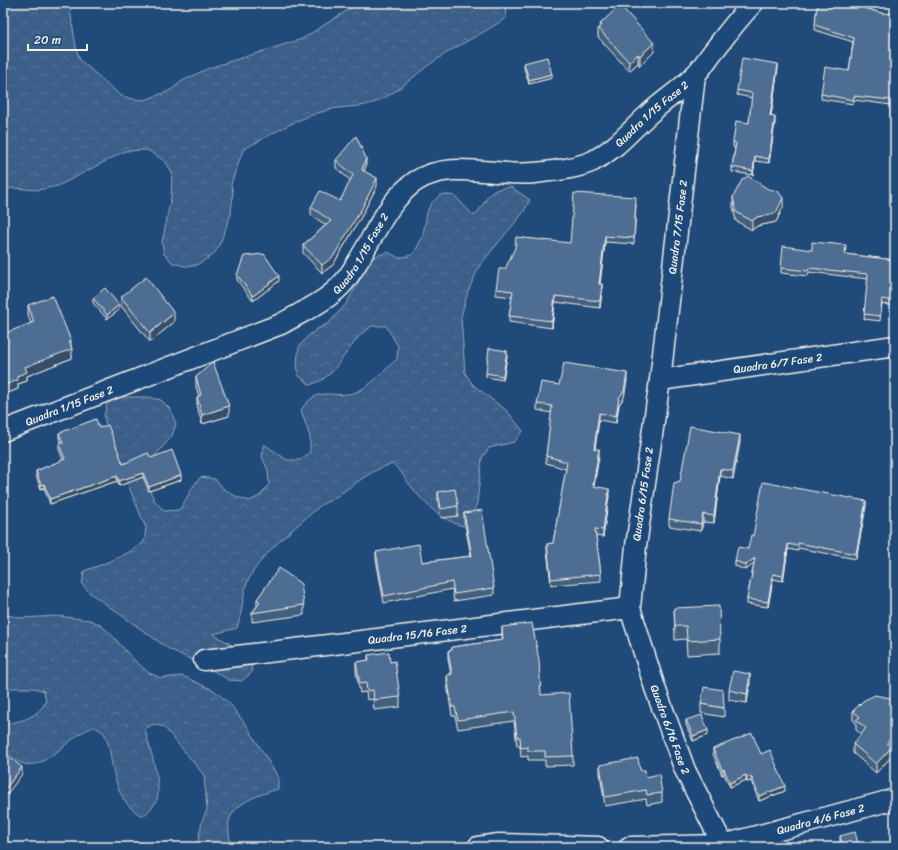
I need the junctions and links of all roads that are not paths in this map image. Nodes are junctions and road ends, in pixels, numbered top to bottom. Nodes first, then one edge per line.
1 (753, 3) edge
2 (696, 75) junction
3 (895, 346) edge
4 (660, 380) junction
5 (3, 431) edge
6 (630, 608) junction
7 (204, 660) dead end
8 (895, 799) edge
9 (723, 846) edge
10 (478, 847) edge
11 (598, 847) edge
12 (629, 847) edge

1 - 2 street, Quadra 1/15 Fase 2
2 - 4 street, Quadra 7/15 Fase 2
2 - 5 street, Quadra 1/15 Fase 2
3 - 4 street, Quadra 6/7 Fase 2
4 - 6 street, Quadra 6/15 Fase 2
6 - 7 street, Quadra 15/16 Fase 2
6 - 9 street, Quadra 6/16 Fase 2
8 - 9 street, Quadra 4/6 Fase 2
9 - 12 street, Quadra 4/6 Fase 2
10 - 11 street

